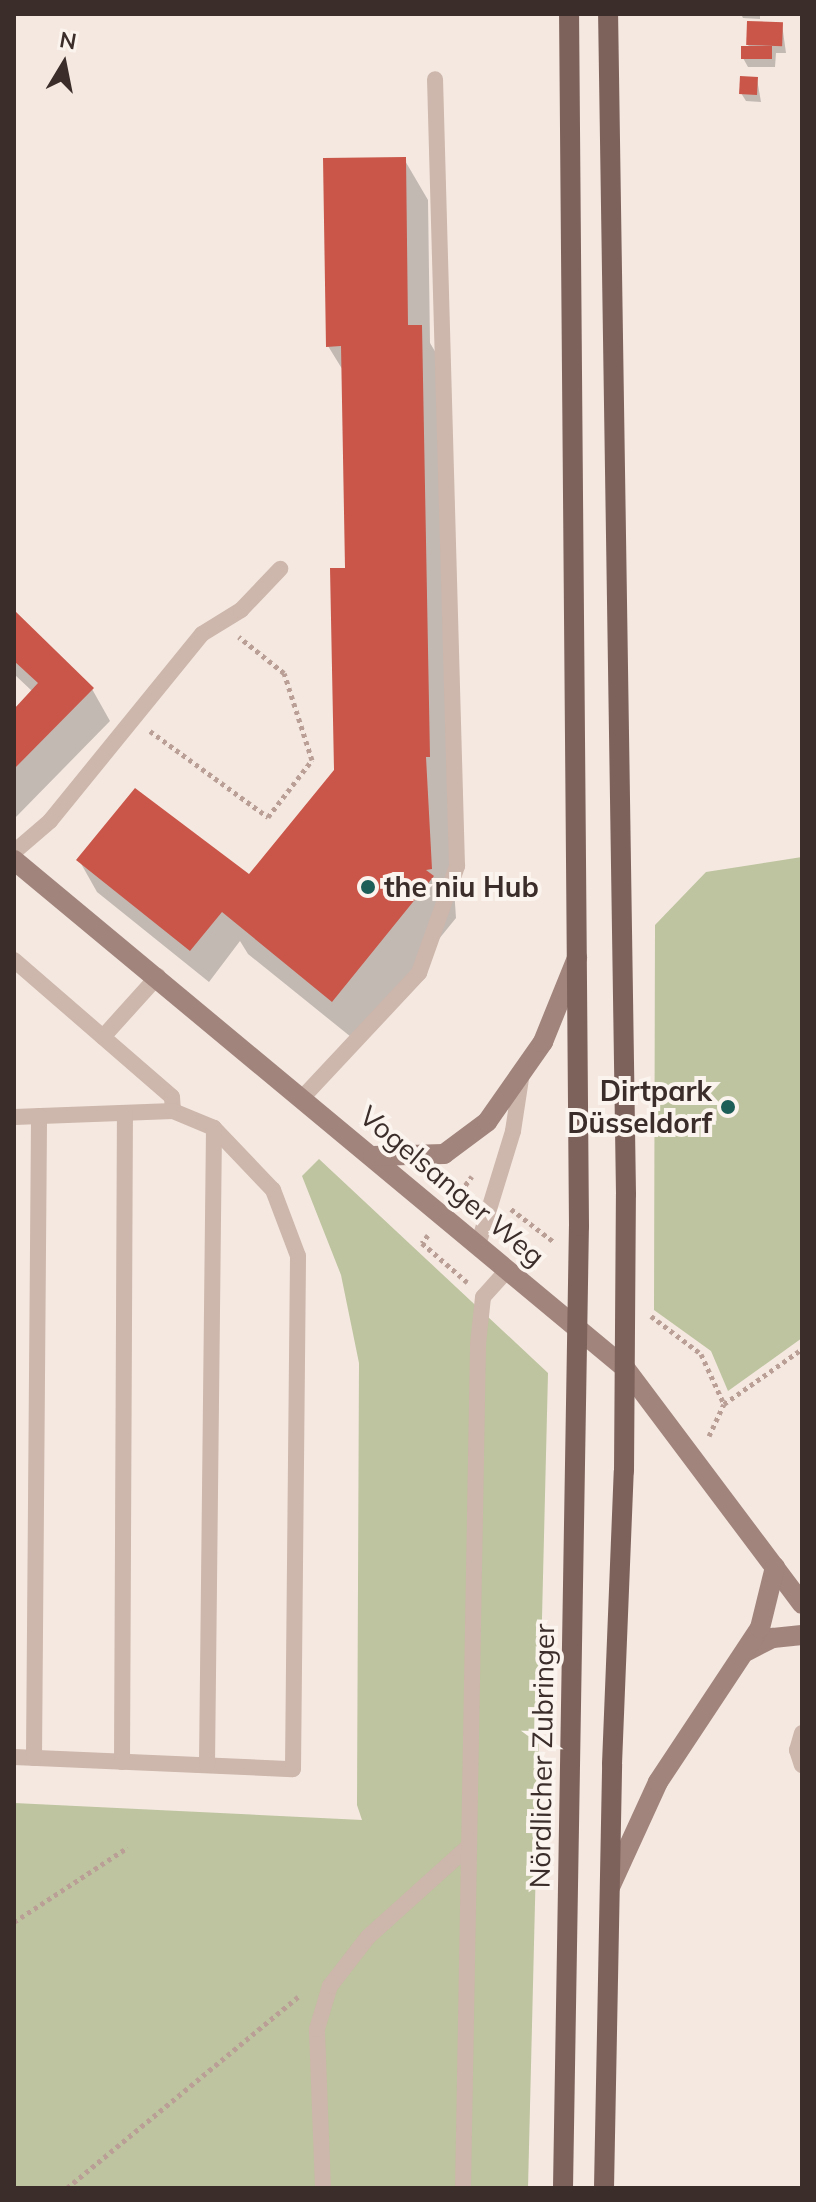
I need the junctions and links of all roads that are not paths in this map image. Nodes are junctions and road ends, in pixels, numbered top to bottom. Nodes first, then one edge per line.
1 (569, 14) edge
2 (608, 14) edge
3 (435, 79) dead end
4 (280, 569) dead end
5 (14, 852) edge
6 (14, 860) edge
7 (577, 958) junction
8 (14, 960) edge
9 (158, 976) junction
10 (103, 1037) junction
11 (521, 1079) junction
12 (303, 1097) junction
13 (173, 1111) junction
14 (125, 1113) junction
15 (39, 1116) junction
16 (14, 1117) edge
17 (214, 1128) junction
18 (373, 1156) junction
19 (478, 1245) junction
20 (507, 1270) junction
21 (577, 1325) junction
22 (625, 1368) junction
23 (775, 1567) junction
24 (802, 1604) edge
25 (802, 1635) edge
26 (747, 1651) junction
27 (802, 1733) edge
28 (14, 1757) edge
29 (34, 1758) junction
30 (122, 1762) junction
31 (207, 1765) junction
32 (802, 1765) edge
33 (469, 1846) junction
34 (610, 1887) junction
35 (323, 2188) edge
36 (463, 2188) edge
37 (563, 2188) edge
38 (604, 2188) edge

1 - 7 main road, Nördlicher Zubringer
2 - 22 main road
3 - 12 lane
4 - 5 lane
6 - 9 street, Vogelsanger Weg
7 - 11 street
7 - 21 main road, Nördlicher Zubringer
8 - 10 lane
9 - 10 lane
9 - 12 street, Vogelsanger Weg
10 - 13 lane
11 - 18 street
11 - 19 lane
12 - 18 street, Vogelsanger Weg
13 - 14 lane
13 - 17 lane
14 - 15 lane
14 - 30 lane
15 - 16 lane
15 - 29 lane
17 - 31 lane
17 - 31 lane
18 - 19 street, Vogelsanger Weg
19 - 20 street, Vogelsanger Weg
20 - 21 street, Vogelsanger Weg
20 - 33 lane
21 - 22 street, Vogelsanger Weg
21 - 37 main road, Nördlicher Zubringer
22 - 23 street, Vogelsanger Weg
22 - 34 main road
23 - 24 street, Vogelsanger Weg
23 - 26 street
25 - 26 street
26 - 34 street
27 - 32 lane
28 - 29 lane
29 - 30 lane
30 - 31 lane
33 - 35 lane
33 - 36 lane
34 - 38 main road

